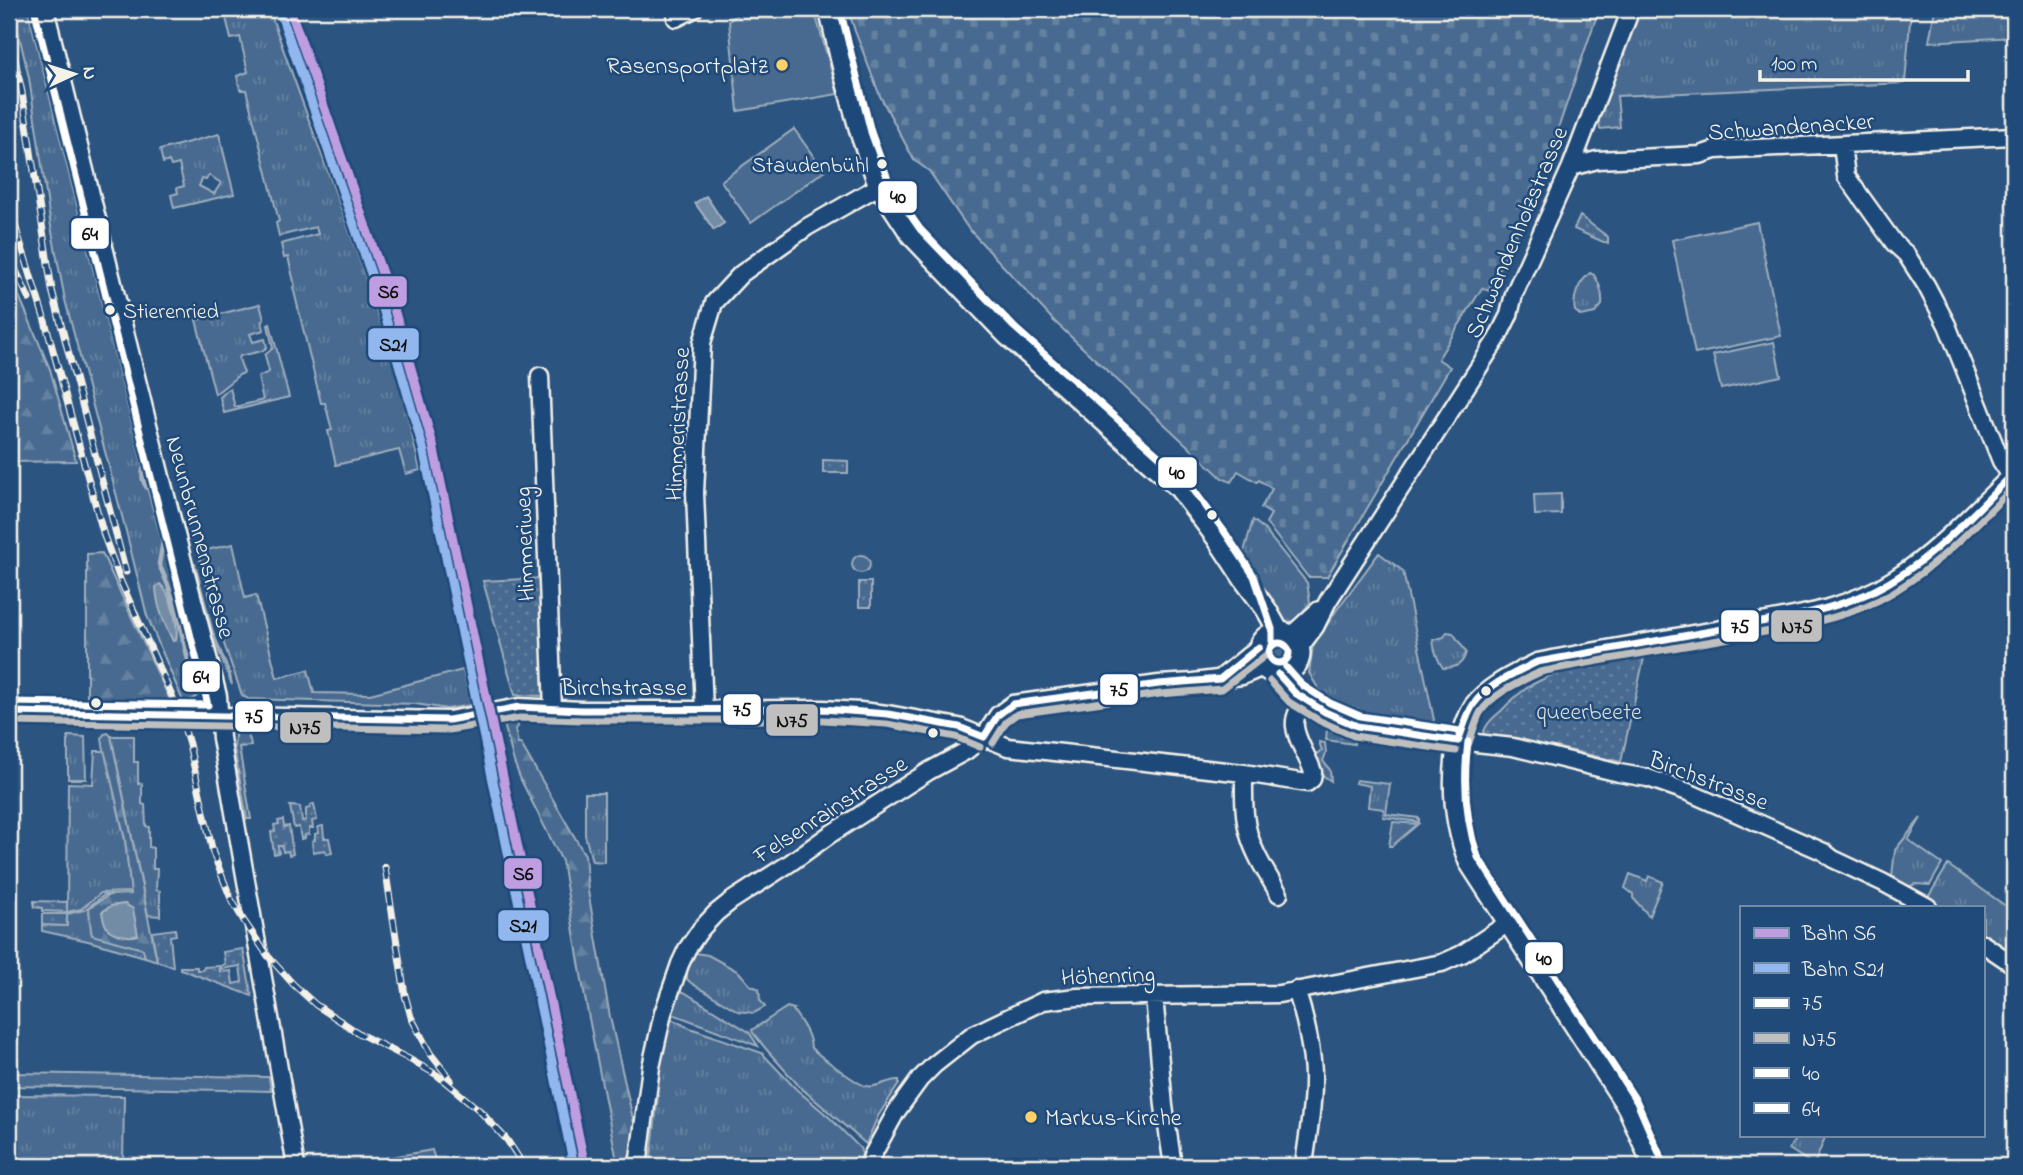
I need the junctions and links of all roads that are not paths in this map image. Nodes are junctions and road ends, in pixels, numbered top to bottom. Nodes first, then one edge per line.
1 (45, 9) edge
2 (694, 9) edge
3 (829, 9) edge
4 (1630, 9) edge
5 (676, 18) dead end
6 (2014, 136) edge
7 (1842, 145) junction
8 (1571, 167) junction
9 (879, 186) junction
10 (540, 376) dead end
11 (2013, 475) edge
12 (1278, 651) junction
13 (1308, 700) junction
14 (553, 710) junction
15 (704, 711) junction
16 (9, 712) edge
17 (220, 716) junction
18 (984, 737) junction
19 (1458, 741) junction
20 (1244, 773) junction
21 (1279, 894) dead end
22 (1926, 906) edge
23 (1508, 923) junction
24 (1984, 945) edge
25 (2014, 965) edge
26 (1296, 990) junction
27 (1154, 996) junction
28 (296, 1166) edge
29 (638, 1166) edge
30 (869, 1166) edge
31 (1173, 1166) edge
32 (1304, 1166) edge
33 (1653, 1166) edge

1 - 17 street, Neunbrunnenstrasse
2 - 5 street
3 - 9 street
4 - 8 street, Schwandenholzstrasse
6 - 7 street, Schwandenacker
7 - 8 street, Schwandenacker
7 - 11 street
8 - 12 street, Schwandenholzstrasse
9 - 12 street
9 - 15 street, Himmeristrasse
10 - 14 street, Himmeriweg
11 - 19 street
12 - 13 street
12 - 18 street
13 - 19 street
13 - 20 street
14 - 15 street, Birchstrasse
14 - 17 street, Birchstrasse
15 - 18 street, Birchstrasse
16 - 17 street, Birchstrasse
17 - 28 street, Neunbrunnenstrasse
18 - 20 street
18 - 29 street, Felsenrainstrasse
19 - 22 street, Birchstrasse
19 - 23 street
20 - 21 street
23 - 26 street, Höhenring
23 - 33 street
24 - 25 street
26 - 27 street, Höhenring
26 - 32 street
27 - 30 street, Höhenring
27 - 31 street

